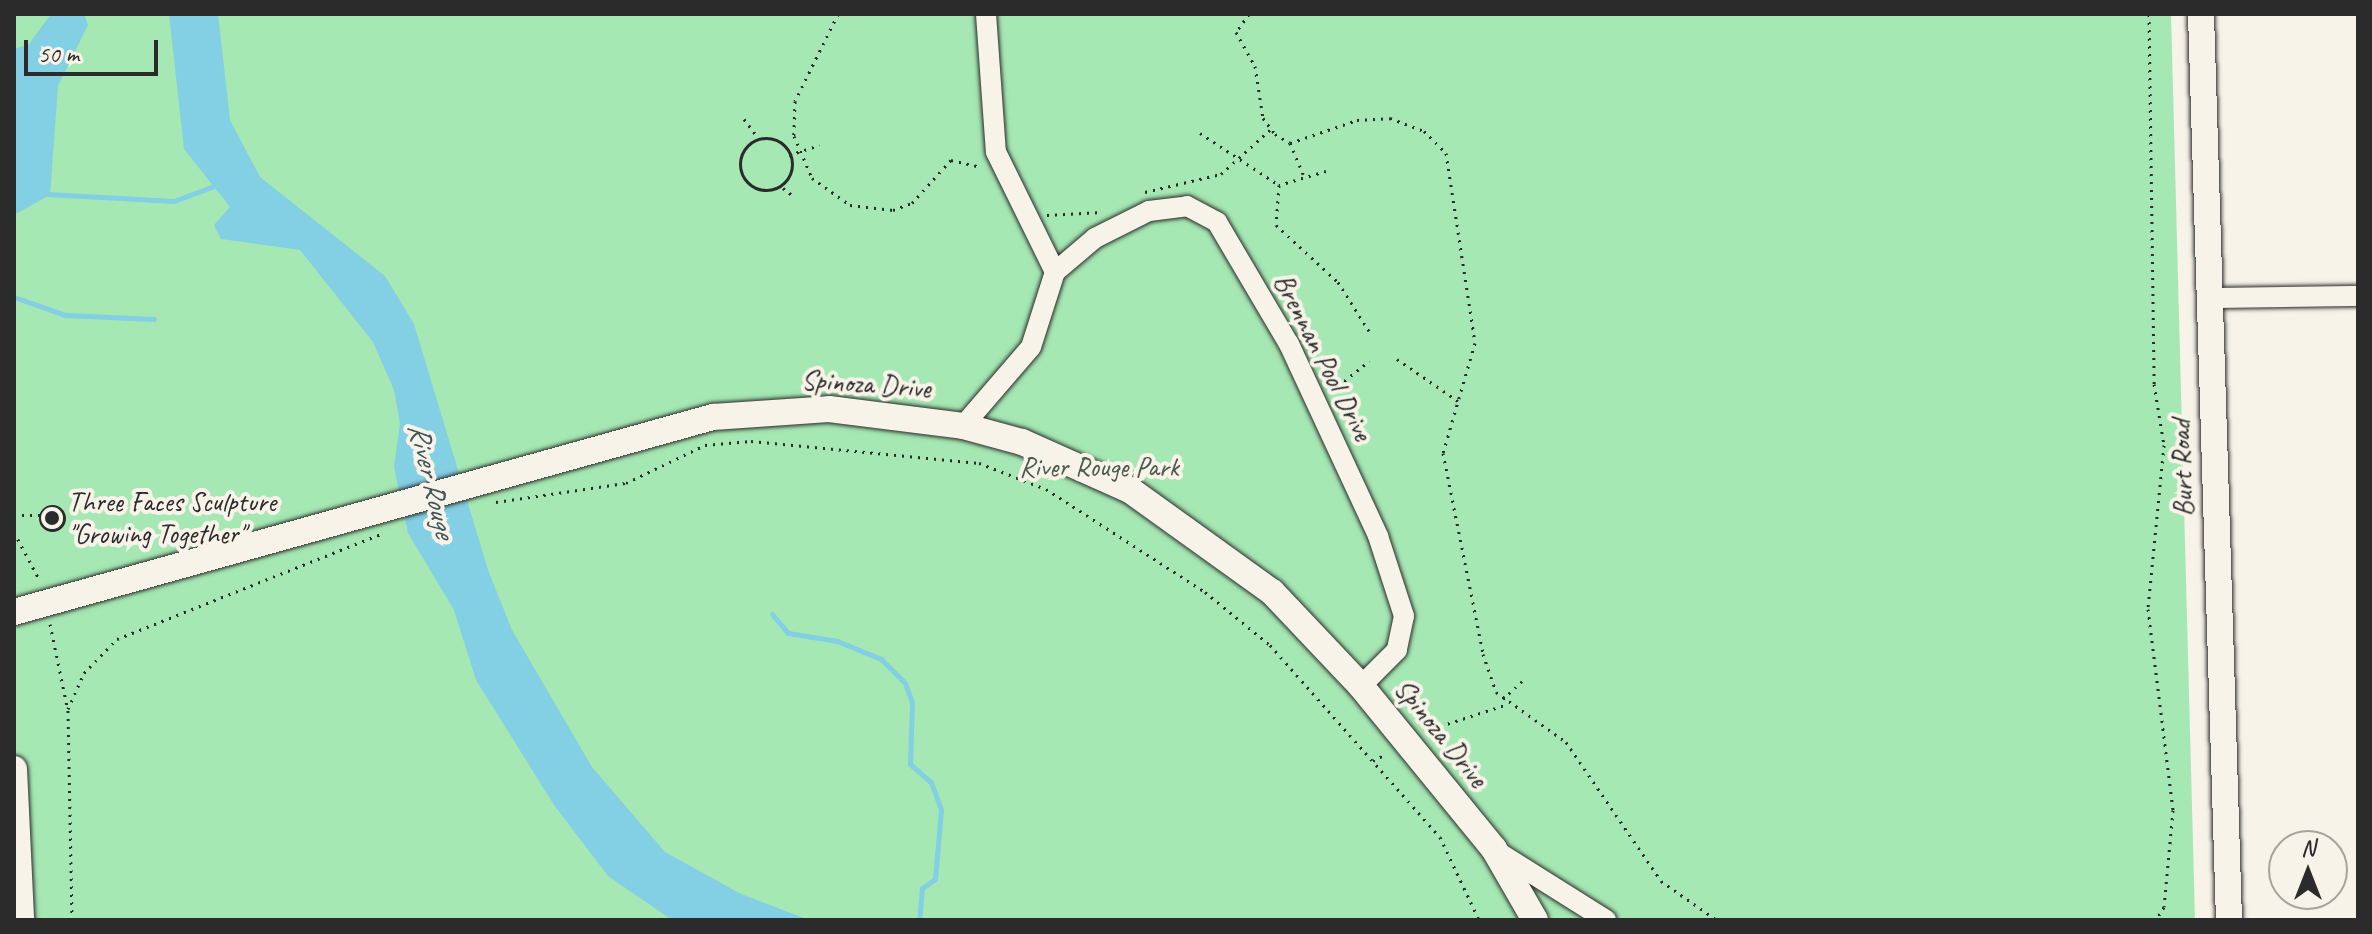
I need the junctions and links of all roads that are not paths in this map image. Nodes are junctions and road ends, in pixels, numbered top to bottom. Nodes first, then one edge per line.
1 (986, 14) edge
2 (2201, 14) edge
3 (1055, 272) junction
4 (2358, 296) edge
5 (2209, 298) junction
6 (963, 426) junction
7 (14, 612) edge
8 (1361, 686) junction
9 (14, 769) edge
10 (1494, 849) junction
11 (21, 920) edge
12 (1535, 920) edge
13 (1606, 920) edge
14 (2229, 920) edge

1 - 3 street
2 - 5 street, Burt Road
3 - 6 street
3 - 8 street, Brennan Pool Drive
4 - 5 street
5 - 14 street, Burt Road
6 - 7 street, Spinoza Drive
6 - 8 street, Spinoza Drive
8 - 10 street, Spinoza Drive
9 - 11 street
10 - 12 street, Spinoza Drive
10 - 13 street

